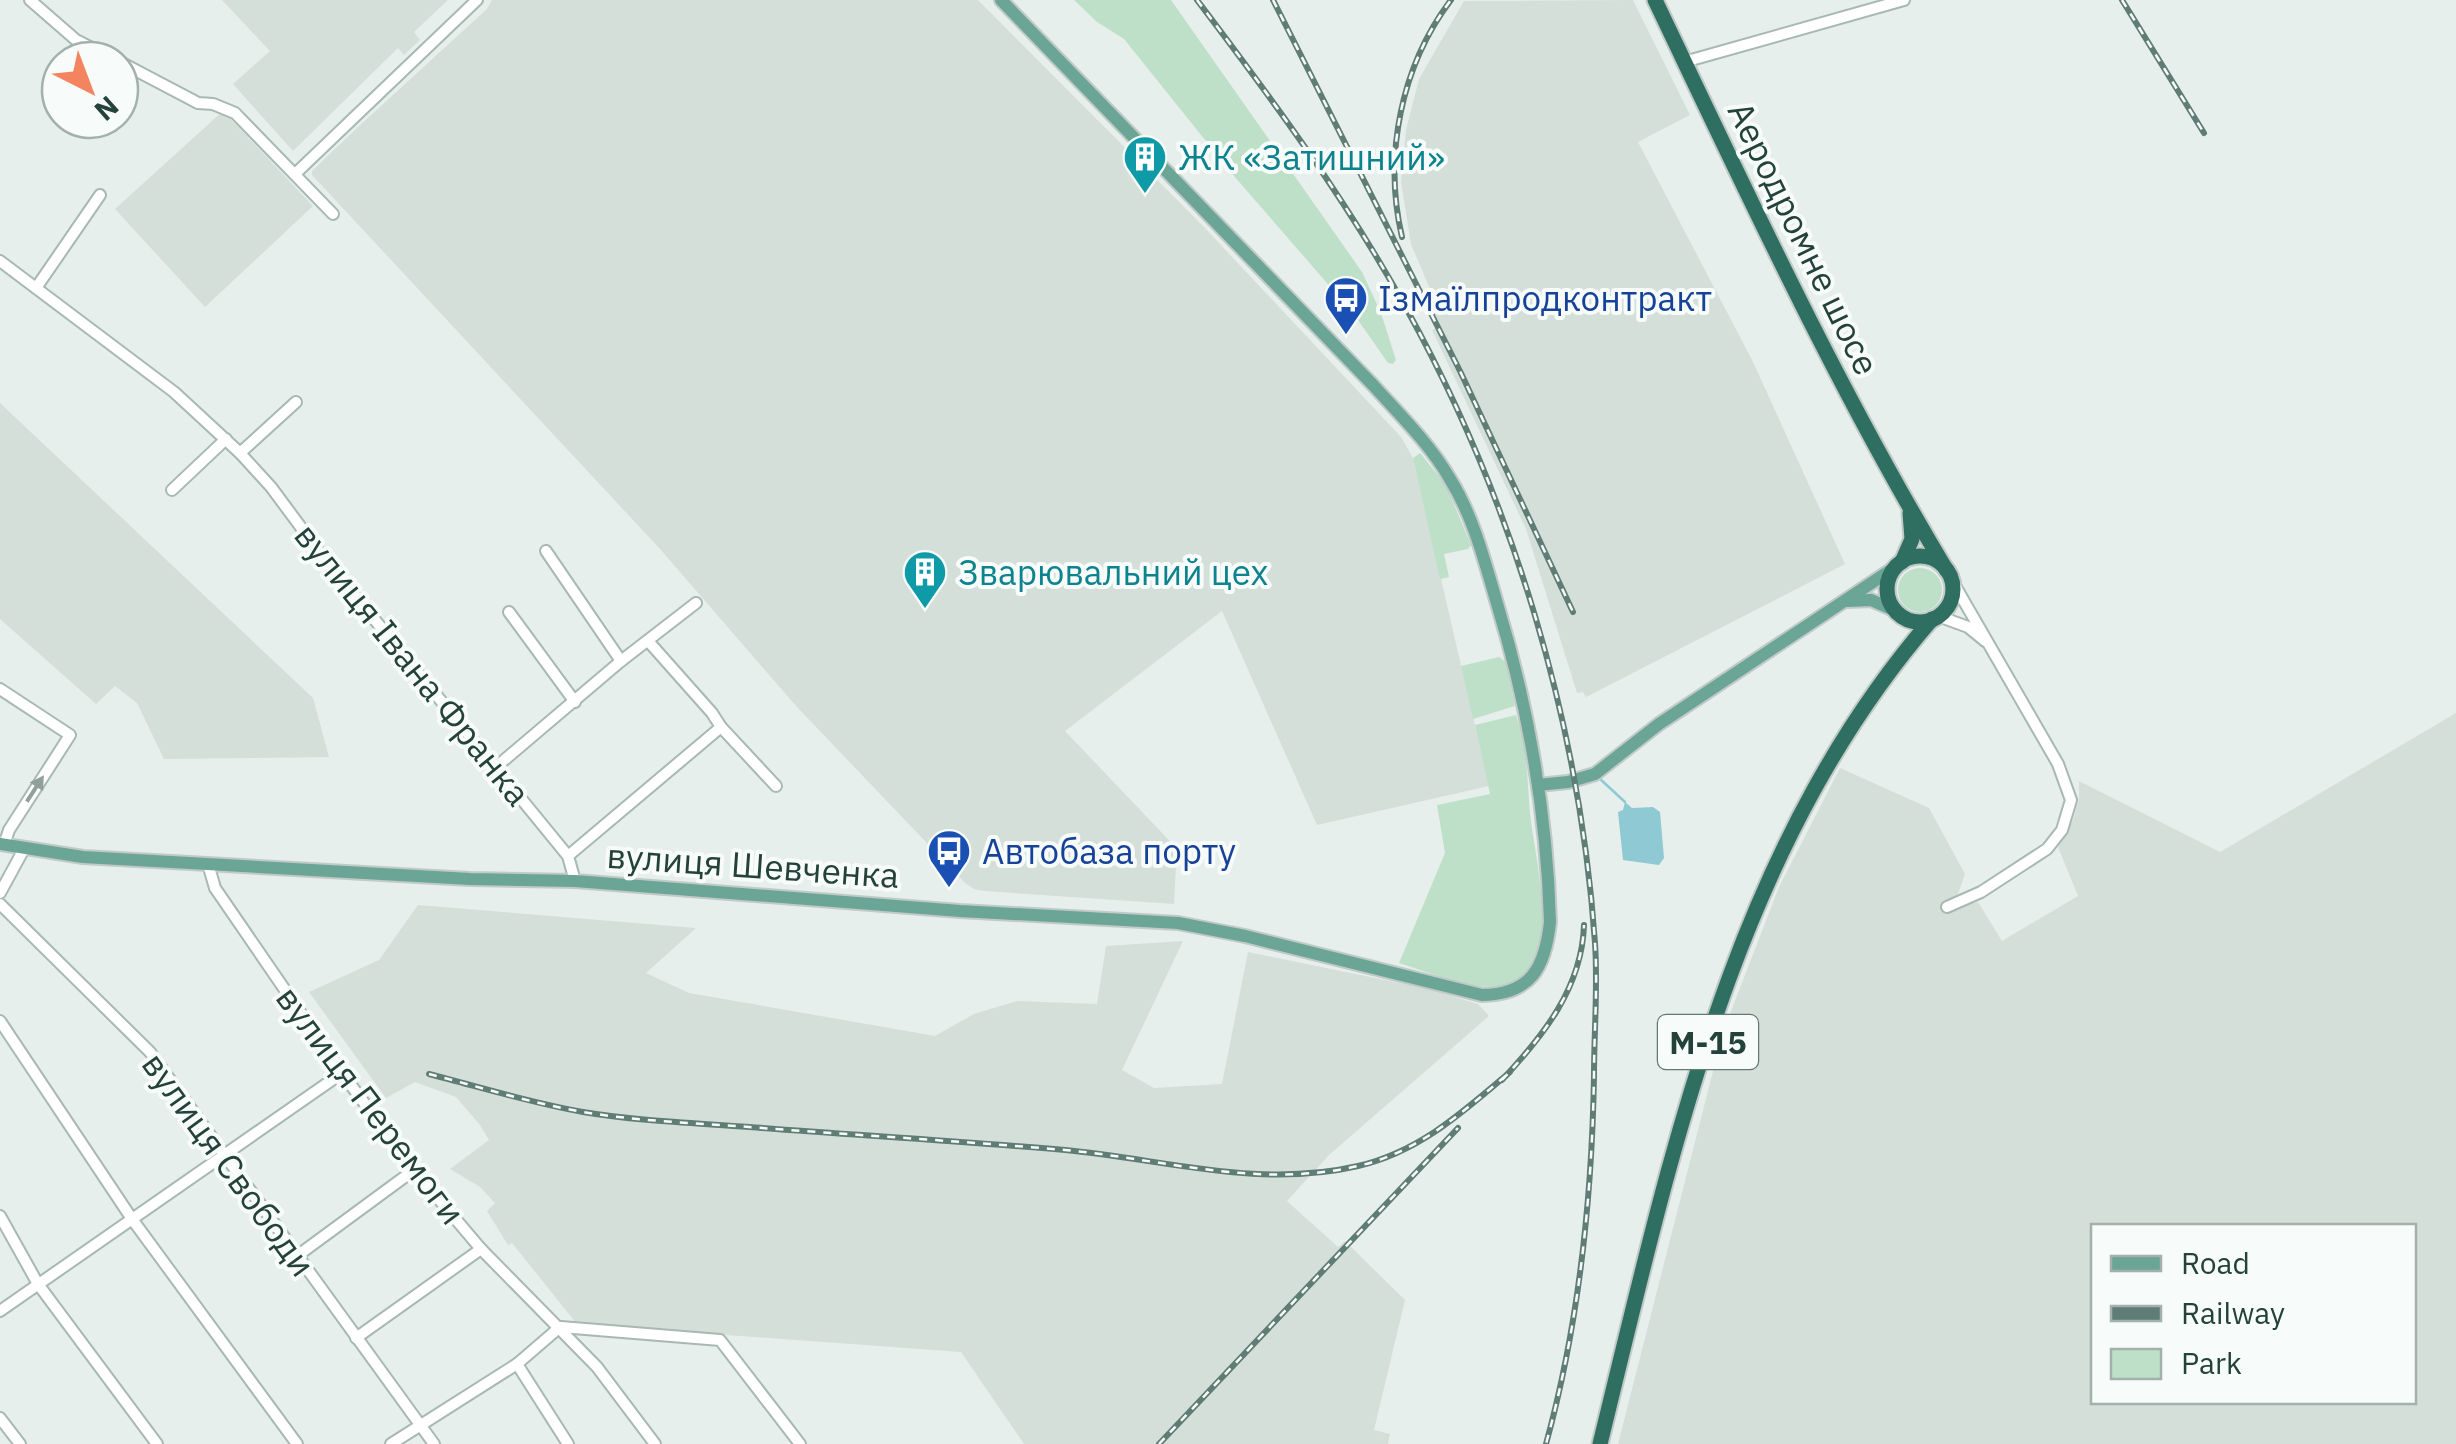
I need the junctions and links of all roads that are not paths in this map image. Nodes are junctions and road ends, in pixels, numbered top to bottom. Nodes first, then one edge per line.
1 (30, 0) edge
2 (477, 0) edge
3 (1001, 0) edge
4 (1654, 0) edge
5 (1904, 0) edge
6 (76, 40) edge
7 (1684, 62) junction
8 (140, 72) edge
9 (295, 174) junction
10 (100, 196) dead end
11 (332, 214) dead end
12 (0, 262) edge
13 (36, 288) junction
14 (296, 402) dead end
15 (226, 439) junction
16 (240, 453) junction
17 (172, 490) dead end
18 (1904, 500) junction
19 (546, 551) dead end
20 (1899, 564) junction
21 (1949, 574) junction
22 (696, 603) dead end
23 (1836, 606) junction
24 (1895, 611) junction
25 (509, 612) dead end
26 (1935, 618) junction
27 (649, 642) junction
28 (1992, 648) junction
29 (621, 661) junction
30 (1892, 670) junction
31 (0, 689) edge
32 (575, 702) junction
33 (720, 728) junction
34 (496, 767) junction
35 (1538, 785) junction
36 (776, 786) dead end
37 (2, 844) edge
38 (24, 849) junction
39 (568, 856) junction
40 (208, 864) junction
41 (574, 881) junction
42 (0, 893) edge
43 (0, 904) edge
44 (1947, 907) dead end
45 (0, 1021) edge
46 (342, 1074) junction
47 (224, 1158) junction
48 (414, 1170) junction
49 (0, 1216) edge
50 (132, 1219) junction
51 (481, 1250) junction
52 (296, 1256) junction
53 (38, 1284) junction
54 (0, 1312) edge
55 (560, 1328) junction
56 (356, 1338) junction
57 (517, 1364) junction
58 (0, 1418) edge
59 (421, 1424) junction
60 (20, 1444) edge
61 (157, 1444) edge
62 (296, 1444) edge
63 (391, 1444) edge
64 (434, 1444) edge
65 (568, 1444) edge
66 (656, 1444) edge
67 (800, 1444) edge
68 (1600, 1444) edge

1 - 6 street
2 - 9 street
3 - 35 main road, вулиця Шевченка
4 - 7 highway, Аеродромне шосе / М-15
5 - 7 street
7 - 18 highway, Аеродромне шосе / М-15
8 - 9 street
9 - 11 street
10 - 13 street
12 - 13 street, вулиця Івана Франка
13 - 15 street, вулиця Івана Франка
14 - 16 street
15 - 16 street, вулиця Івана Франка
15 - 17 street
16 - 34 street, вулиця Івана Франка
18 - 20 highway, Аеродромне шосе / М-15
18 - 21 highway, Аеродромне шосе / М-15
19 - 29 street
20 - 21 highway
20 - 23 main road
20 - 24 highway, М-15
21 - 26 highway, М-15
21 - 28 street, Аеродромне шосе
22 - 27 street
23 - 24 main road
23 - 35 main road
24 - 26 highway
24 - 30 highway, М-15
25 - 32 street
26 - 28 street, Аеродромне шосе
26 - 30 highway, М-15
27 - 29 street
27 - 33 street
28 - 44 street, Аеродромне шосе
29 - 32 street
30 - 68 highway, М-15
37 -> 31 street
32 - 34 street
33 - 36 street
33 - 39 street
34 - 39 street, вулиця Івана Франка
35 - 41 main road, вулиця Шевченка
37 - 38 main road, вулиця Шевченка
38 - 40 main road, вулиця Шевченка
38 - 42 street
39 - 41 street, вулиця Івана Франка
40 - 41 main road, вулиця Шевченка
40 - 46 street, вулиця Перемоги
43 - 47 street, вулиця Свободи
45 - 50 street
46 - 47 street
46 - 48 street, вулиця Перемоги
47 - 50 street
47 - 52 street, вулиця Свободи
48 - 51 street, вулиця Перемоги
48 - 52 street
49 - 53 street
50 - 53 street
50 - 62 street
51 - 55 street, вулиця Перемоги
51 - 56 street
52 - 56 street, вулиця Свободи
53 - 54 street
53 - 61 street
55 - 57 street
55 - 66 street, вулиця Перемоги
55 - 67 street
56 - 59 street, вулиця Свободи
57 - 59 street
57 - 65 street
58 - 60 street
59 - 63 street
59 - 64 street, вулиця Свободи

